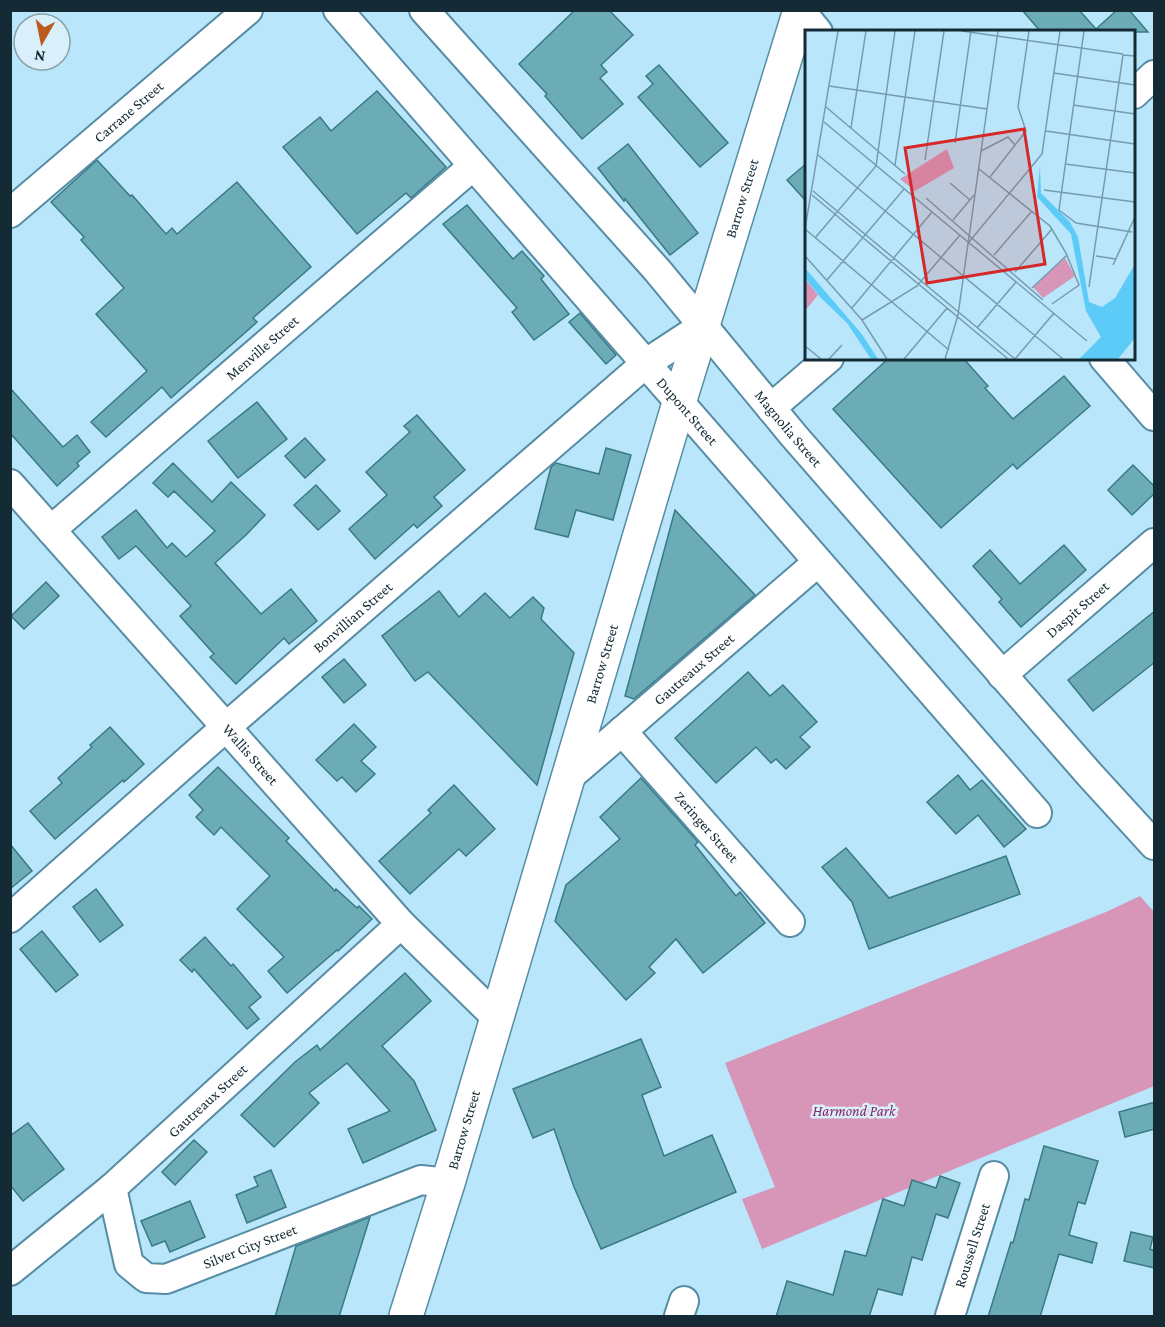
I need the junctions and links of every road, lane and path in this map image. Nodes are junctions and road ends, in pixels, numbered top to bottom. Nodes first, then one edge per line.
1 (248, 10) edge
2 (338, 10) edge
3 (424, 10) edge
4 (800, 11) edge
5 (816, 30) edge
6 (1155, 75) edge
7 (1135, 93) edge
8 (473, 166) junction
9 (10, 213) edge
10 (703, 326) junction
11 (827, 360) edge
12 (1106, 360) edge
13 (645, 364) junction
14 (679, 403) junction
15 (771, 408) junction
16 (1155, 416) edge
17 (10, 484) edge
18 (51, 530) junction
19 (1155, 543) edge
20 (818, 562) junction
21 (1002, 675) junction
22 (226, 727) junction
23 (622, 731) junction
24 (569, 777) junction
25 (1037, 813) dead end
26 (1155, 845) edge
27 (10, 918) edge
28 (790, 922) dead end
29 (401, 924) junction
30 (496, 1017) junction
31 (994, 1176) dead end
32 (448, 1183) junction
33 (112, 1188) junction
34 (10, 1271) edge
35 (406, 1317) edge
36 (950, 1317) edge

1 - 9 street, Carrane Street
2 - 8 street, Dupont Street
3 - 10 street, Magnolia Street
4 - 5 street
4 - 10 main road, Barrow Street
6 - 7 street
8 - 13 street, Dupont Street
8 - 18 street, Menville Street
10 - 13 street, Bonvillian Street
10 - 14 main road, Barrow Street
10 - 15 street, Magnolia Street
11 - 15 street
12 - 16 street
13 - 14 street, Dupont Street
13 - 22 street, Bonvillian Street
14 - 20 street, Dupont Street
14 - 24 main road, Barrow Street
15 - 21 street, Magnolia Street
17 - 18 street, Wallis Street
18 - 22 street, Wallis Street
19 - 21 street, Daspit Street
20 - 23 street, Gautreaux Street
20 - 25 street, Dupont Street
21 - 26 street, Magnolia Street
22 - 27 street, Bonvillian Street
22 - 29 street, Wallis Street
23 - 24 street, Gautreaux Street
23 - 28 street, Zeringer Street
24 - 30 main road, Barrow Street
29 - 30 street, Wallis Street
29 - 33 street, Gautreaux Street
30 - 32 main road, Barrow Street
31 - 36 street, Roussell Street
32 - 33 street, Silver City Street
32 - 35 main road, Barrow Street
33 - 34 street, Gautreaux Street

